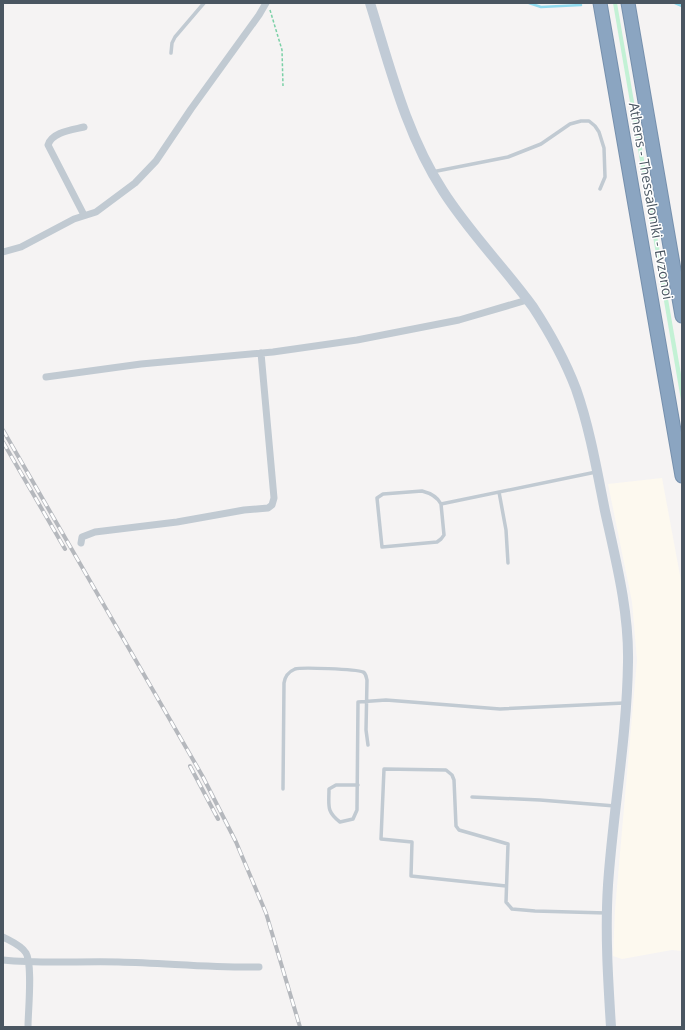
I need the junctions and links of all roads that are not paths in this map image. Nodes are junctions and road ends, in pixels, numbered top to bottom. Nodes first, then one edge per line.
1 (204, 3) edge
2 (266, 3) edge
3 (370, 3) edge
4 (591, 3) edge
5 (600, 3) edge
6 (628, 3) edge
7 (636, 3) edge
8 (171, 53) dead end
9 (644, 94) junction
10 (616, 97) junction
11 (84, 127) dead end
12 (431, 172) junction
13 (600, 189) dead end
14 (84, 215) junction
15 (3, 252) edge
16 (527, 300) junction
17 (682, 316) edge
18 (261, 353) junction
19 (46, 377) dead end
20 (597, 471) junction
21 (682, 476) edge
22 (499, 492) junction
23 (441, 504) junction
24 (81, 543) dead end
25 (508, 563) dead end
26 (368, 701) junction
27 (626, 703) junction
28 (368, 745) dead end
29 (358, 786) junction
30 (283, 789) dead end
31 (472, 797) dead end
32 (616, 806) junction
33 (506, 886) junction
34 (607, 913) junction
35 (3, 937) edge
36 (3, 960) edge
37 (29, 963) junction
38 (259, 967) dead end
39 (28, 1027) edge
40 (610, 1027) edge

1 - 8 lane
2 - 14 street
3 - 12 street
4 - 10 highway
5 - 10 highway, Athens - Thessaloniki - Evzonoi
6 - 9 highway, Athens - Thessaloniki - Evzonoi
7 - 9 highway
9 - 17 highway, Athens - Thessaloniki - Evzonoi
10 - 21 highway, Athens - Thessaloniki - Evzonoi
11 - 14 street
12 - 13 lane
12 - 16 street
14 - 15 street
16 - 18 street
16 - 20 street
18 - 19 street
18 - 24 street
20 - 22 lane
20 - 27 street
22 - 23 lane
22 - 25 lane
23 - 23 lane
26 - 27 lane
26 - 28 lane
26 - 29 lane
26 - 30 lane
27 - 32 street
29 - 29 lane
31 - 32 lane
32 - 34 street
33 - 33 lane
33 - 34 lane
34 - 40 street
35 - 37 street
36 - 37 street
37 - 38 street
37 - 39 street

